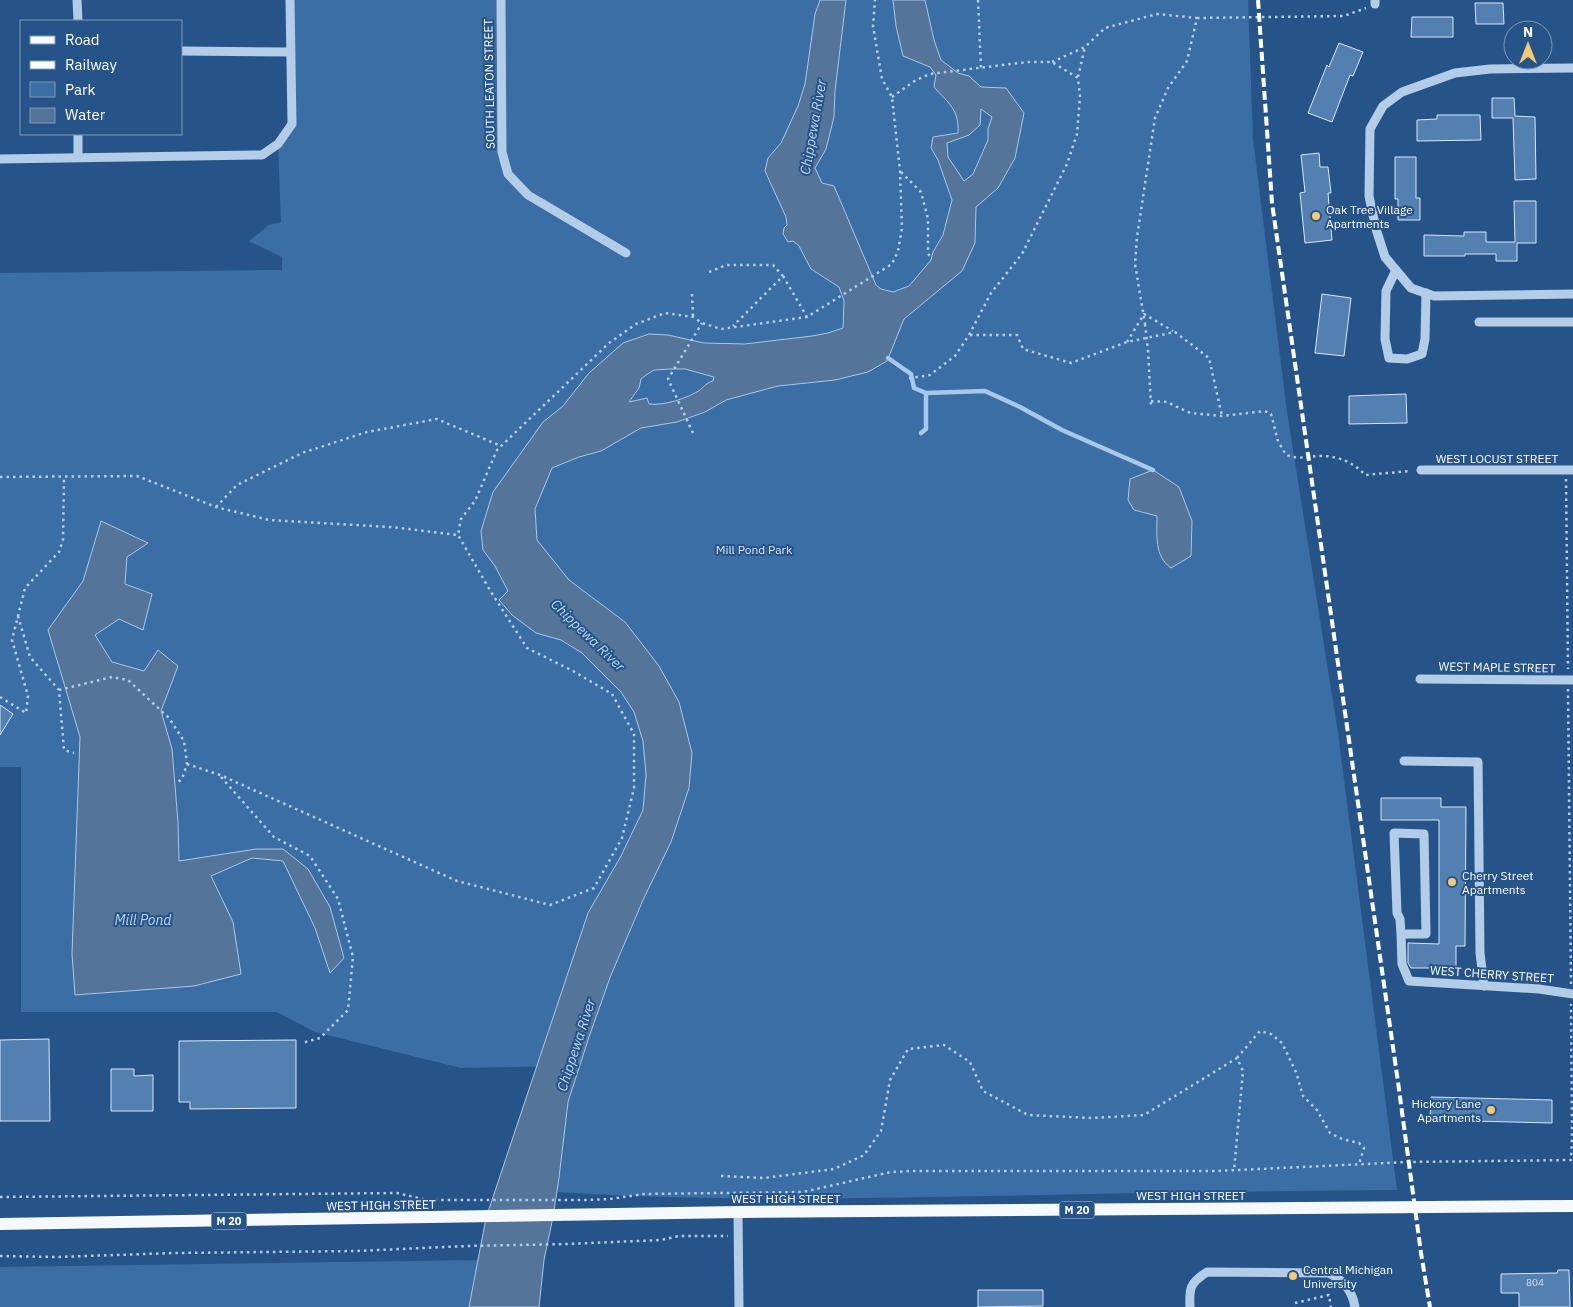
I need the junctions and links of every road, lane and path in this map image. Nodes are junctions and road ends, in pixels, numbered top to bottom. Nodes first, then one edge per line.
1 (77, 0) edge
2 (290, 0) edge
3 (501, 0) edge
4 (875, 0) edge
5 (978, 0) edge
6 (1375, 2) edge
7 (1197, 18) junction
8 (78, 20) edge
9 (1085, 47) junction
10 (182, 51) edge
11 (290, 52) junction
12 (1052, 62) junction
13 (981, 68) junction
14 (1573, 68) edge
15 (1078, 78) junction
16 (892, 97) junction
17 (78, 135) edge
18 (78, 157) junction
19 (0, 159) edge
20 (900, 171) junction
21 (626, 253) dead end
22 (931, 260) dead end
23 (1396, 270) junction
24 (709, 272) dead end
25 (783, 276) junction
26 (1426, 293) junction
27 (692, 294) dead end
28 (1573, 294) edge
29 (1144, 314) junction
30 (693, 317) junction
31 (807, 317) junction
32 (1478, 322) dead end
33 (1573, 322) edge
34 (702, 323) junction
35 (733, 326) junction
36 (1175, 332) junction
37 (969, 335) junction
38 (1127, 342) junction
39 (905, 379) dead end
40 (1151, 401) junction
41 (1152, 405) dead end
42 (1222, 416) junction
43 (693, 433) dead end
44 (501, 446) junction
45 (1422, 470) joint
46 (1569, 470) edge
47 (64, 476) junction
48 (0, 477) edge
49 (216, 507) junction
50 (458, 535) junction
51 (18, 614) junction
52 (1420, 679) dead end
53 (1570, 680) edge
54 (59, 690) junction
55 (0, 697) edge
56 (74, 753) dead end
57 (1404, 761) dead end
58 (188, 764) junction
59 (220, 775) junction
60 (178, 782) dead end
61 (1401, 934) junction
62 (1484, 986) junction
63 (1572, 994) edge
64 (302, 1043) dead end
65 (1237, 1058) junction
66 (1359, 1164) junction
67 (1234, 1170) junction
68 (721, 1176) dead end
69 (0, 1197) edge
70 (1573, 1206) edge
71 (738, 1212) junction
72 (0, 1224) edge
73 (719, 1237) dead end
74 (0, 1256) edge
75 (1294, 1303) dead end
76 (738, 1307) edge
77 (1190, 1307) edge
78 (1332, 1307) edge
79 (1355, 1307) edge

1 - 8 street
2 - 11 street
3 - 21 street, SOUTH LEATON STREET
4 - 16 path
5 - 13 path
6 - 7 path
7 - 9 path
7 - 29 path
9 - 12 path
9 - 15 path
10 - 11 street
11 - 18 street
12 - 13 path
12 - 15 path
13 - 16 path
14 - 23 street
15 - 37 path
16 - 20 path
17 - 18 street
18 - 19 street
20 - 22 path
20 - 31 path
23 - 26 street
23 - 26 street
24 - 25 path
25 - 31 path
25 - 35 path
26 - 28 street
27 - 30 path
29 - 36 path
29 - 38 path
29 - 40 path, bridge
30 - 34 path
30 - 44 path
31 - 35 path
32 - 33 street
34 - 35 path
34 - 43 path
36 - 38 path
36 - 42 path
37 - 38 path
37 - 39 path
40 - 41 path
40 - 42 path
42 - 45 path
44 - 49 path
44 - 50 path
45 - 46 street, WEST LOCUST STREET
46 - 53 path
47 - 48 path
47 - 49 path
47 - 51 path
49 - 50 path
50 - 59 path
51 - 54 path
51 - 55 path
52 - 53 street, WEST MAPLE STREET
53 - 63 path
54 - 56 path
54 - 58 path
57 - 62 street
58 - 59 path
58 - 60 path
59 - 64 path
61 - 61 street
61 - 62 street, WEST CHERRY STREET
62 - 63 street, WEST CHERRY STREET
63 - 66 path
65 - 66 path
65 - 67 path
65 - 68 path
66 - 67 path
67 - 69 path
70 - 71 main road, WEST HIGH STREET / M 20
71 - 72 main road, WEST HIGH STREET / M 20
71 - 76 street
73 - 74 path
75 - 78 path
77 - 79 street

